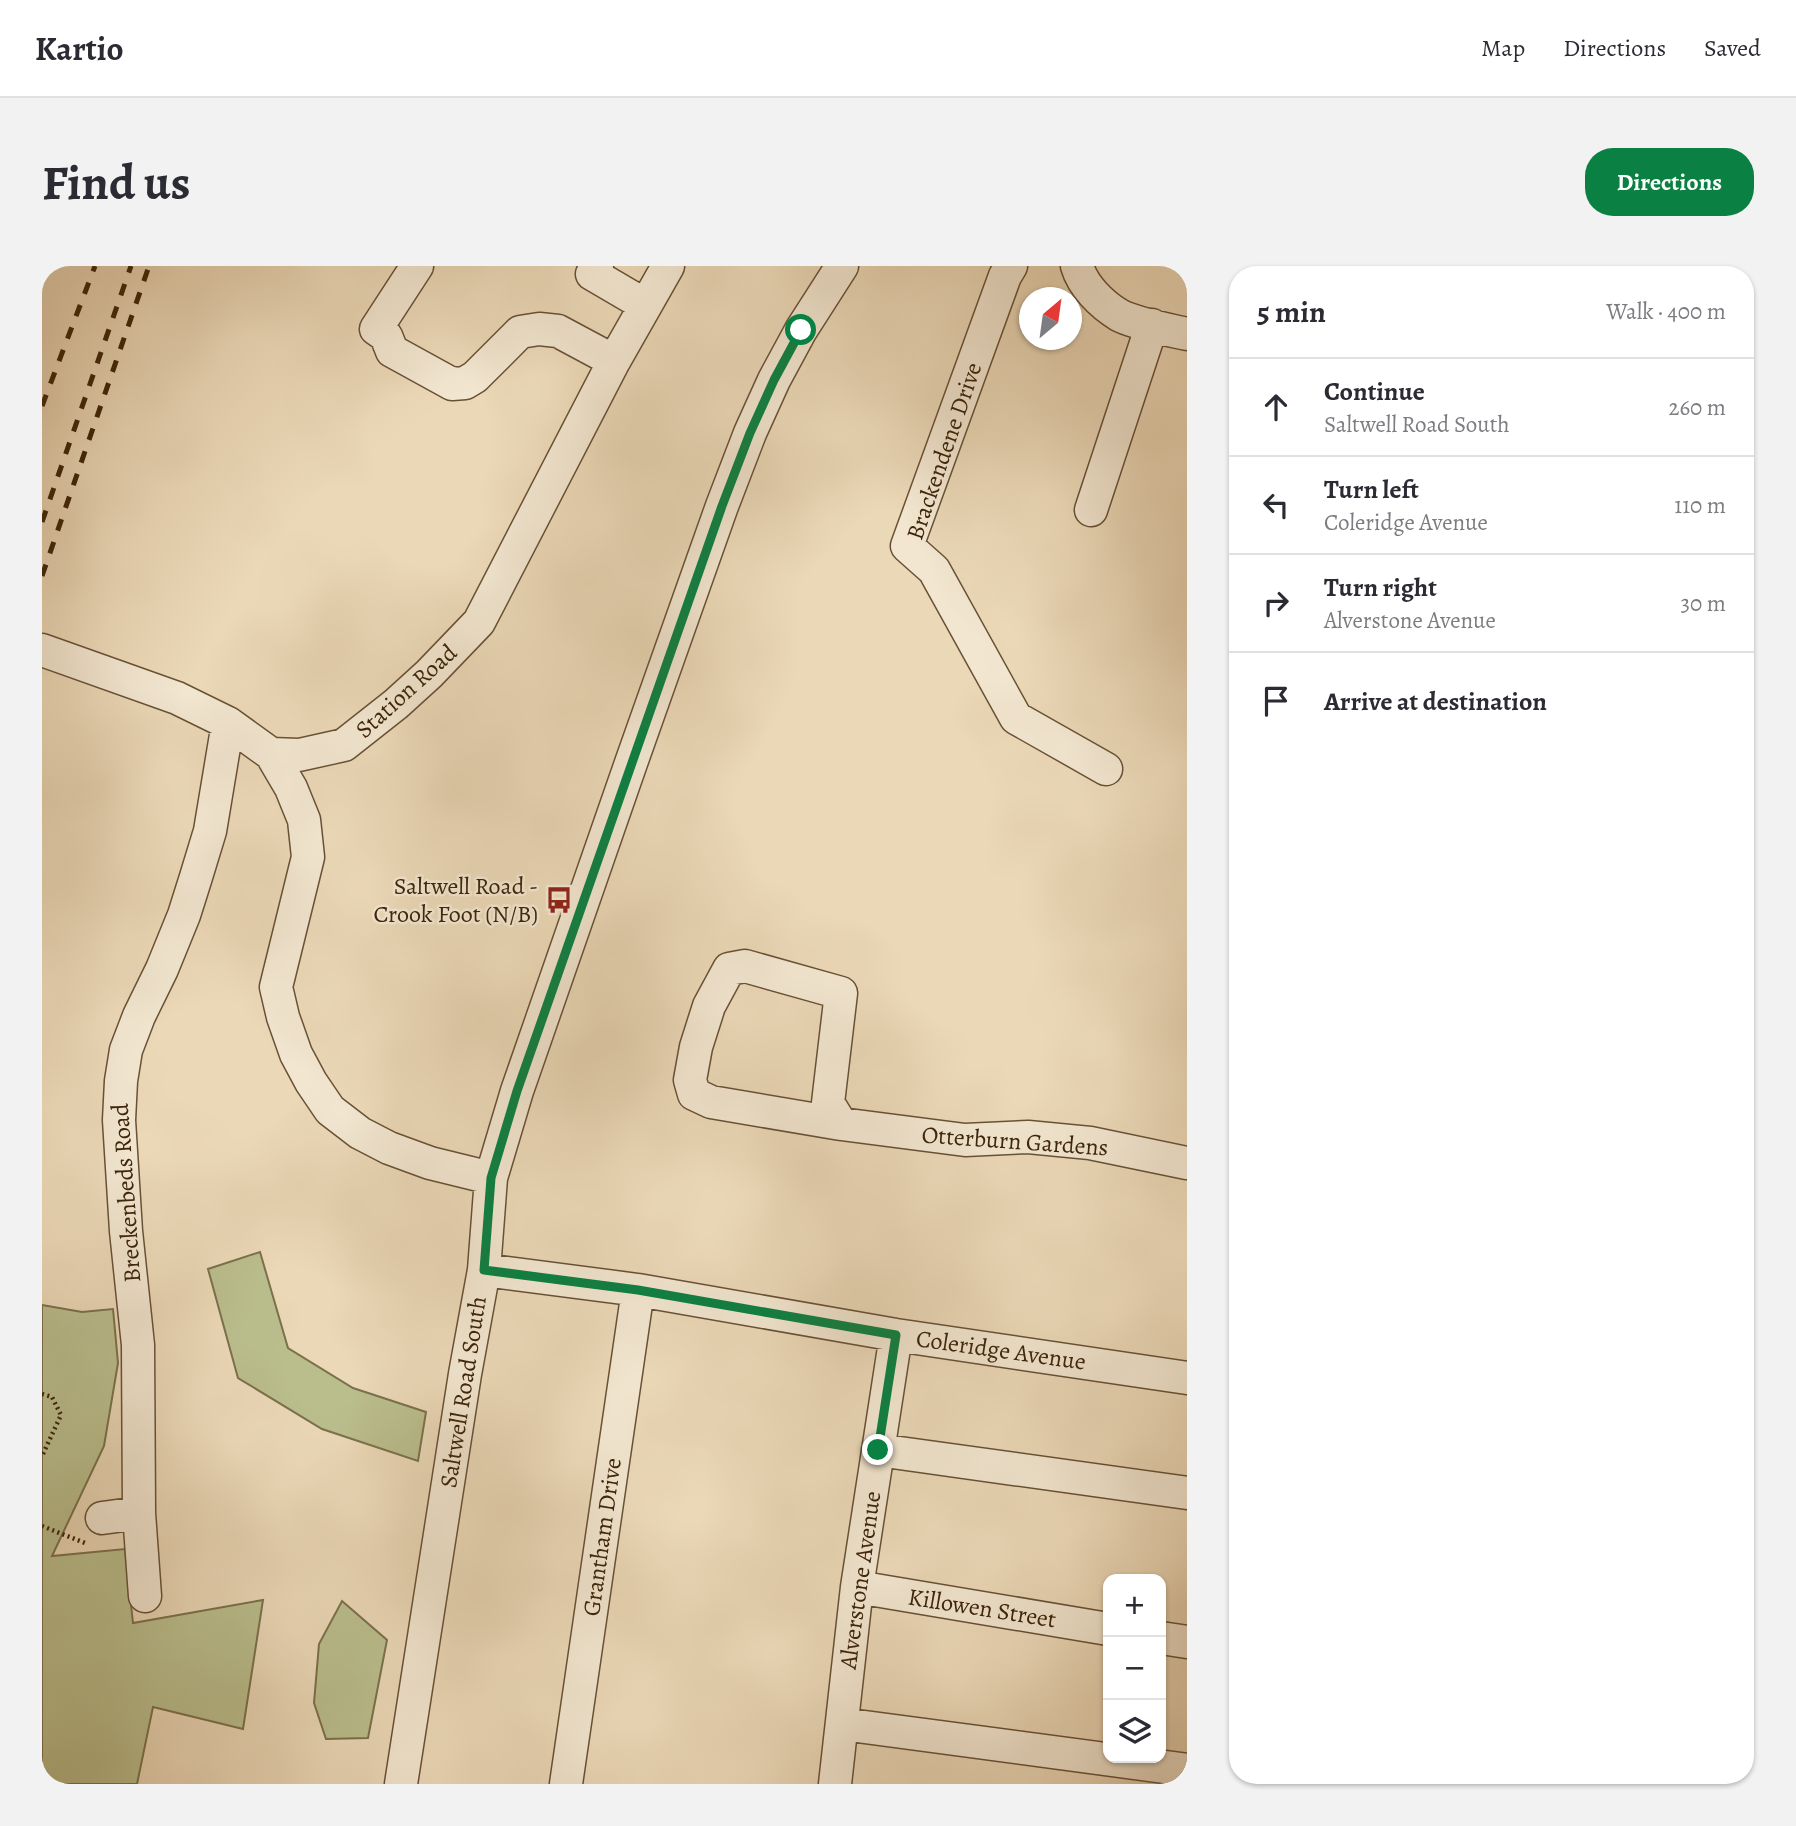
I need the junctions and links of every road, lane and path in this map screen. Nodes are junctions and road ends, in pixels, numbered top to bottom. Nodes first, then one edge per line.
1 (417, 266) edge
2 (597, 266) edge
3 (668, 266) edge
4 (842, 266) edge
5 (1012, 266) edge
6 (1077, 266) edge
7 (645, 305) junction
8 (1152, 325) junction
9 (1187, 334) edge
10 (614, 361) junction
11 (1091, 510) dead end
12 (42, 650) edge
13 (228, 723) junction
14 (271, 754) junction
15 (1105, 769) dead end
16 (841, 1124) junction
17 (1187, 1163) edge
18 (491, 1178) junction
19 (484, 1270) junction
20 (638, 1290) junction
21 (896, 1335) junction
22 (1187, 1378) edge
23 (42, 1394) edge
24 (878, 1450) junction
25 (42, 1456) edge
26 (1187, 1493) edge
27 (139, 1513) junction
28 (102, 1518) dead end
29 (856, 1587) junction
30 (145, 1596) dead end
31 (1103, 1628) edge
32 (1166, 1638) edge
33 (1187, 1642) edge
34 (842, 1724) junction
35 (1187, 1770) edge
36 (401, 1784) edge
37 (566, 1784) edge
38 (835, 1784) edge

1 - 10 street
2 - 7 street
3 - 7 street, Station Road
4 - 18 street, Saltwell Road South
5 - 15 street, Brackendene Drive
6 - 8 street
7 - 10 street, Station Road
8 - 9 street
8 - 11 street
10 - 14 street, Station Road
12 - 13 street
13 - 14 street
13 - 27 street, Breckenbeds Road
14 - 18 street
16 - 16 street, Otterburn Gardens
16 - 17 street, Otterburn Gardens
18 - 19 street, Saltwell Road South
19 - 20 street, Coleridge Avenue
19 - 36 street, Saltwell Road South
20 - 21 street, Coleridge Avenue
20 - 37 street, Grantham Drive
21 - 22 street, Coleridge Avenue
21 - 24 street, Alverstone Avenue
23 - 25 path
24 - 26 street
24 - 29 street, Alverstone Avenue
27 - 28 street
27 - 30 street, Breckenbeds Road
29 - 31 street, Killowen Street
29 - 34 street, Alverstone Avenue
32 - 33 street
34 - 35 street
34 - 38 street, Alverstone Avenue

